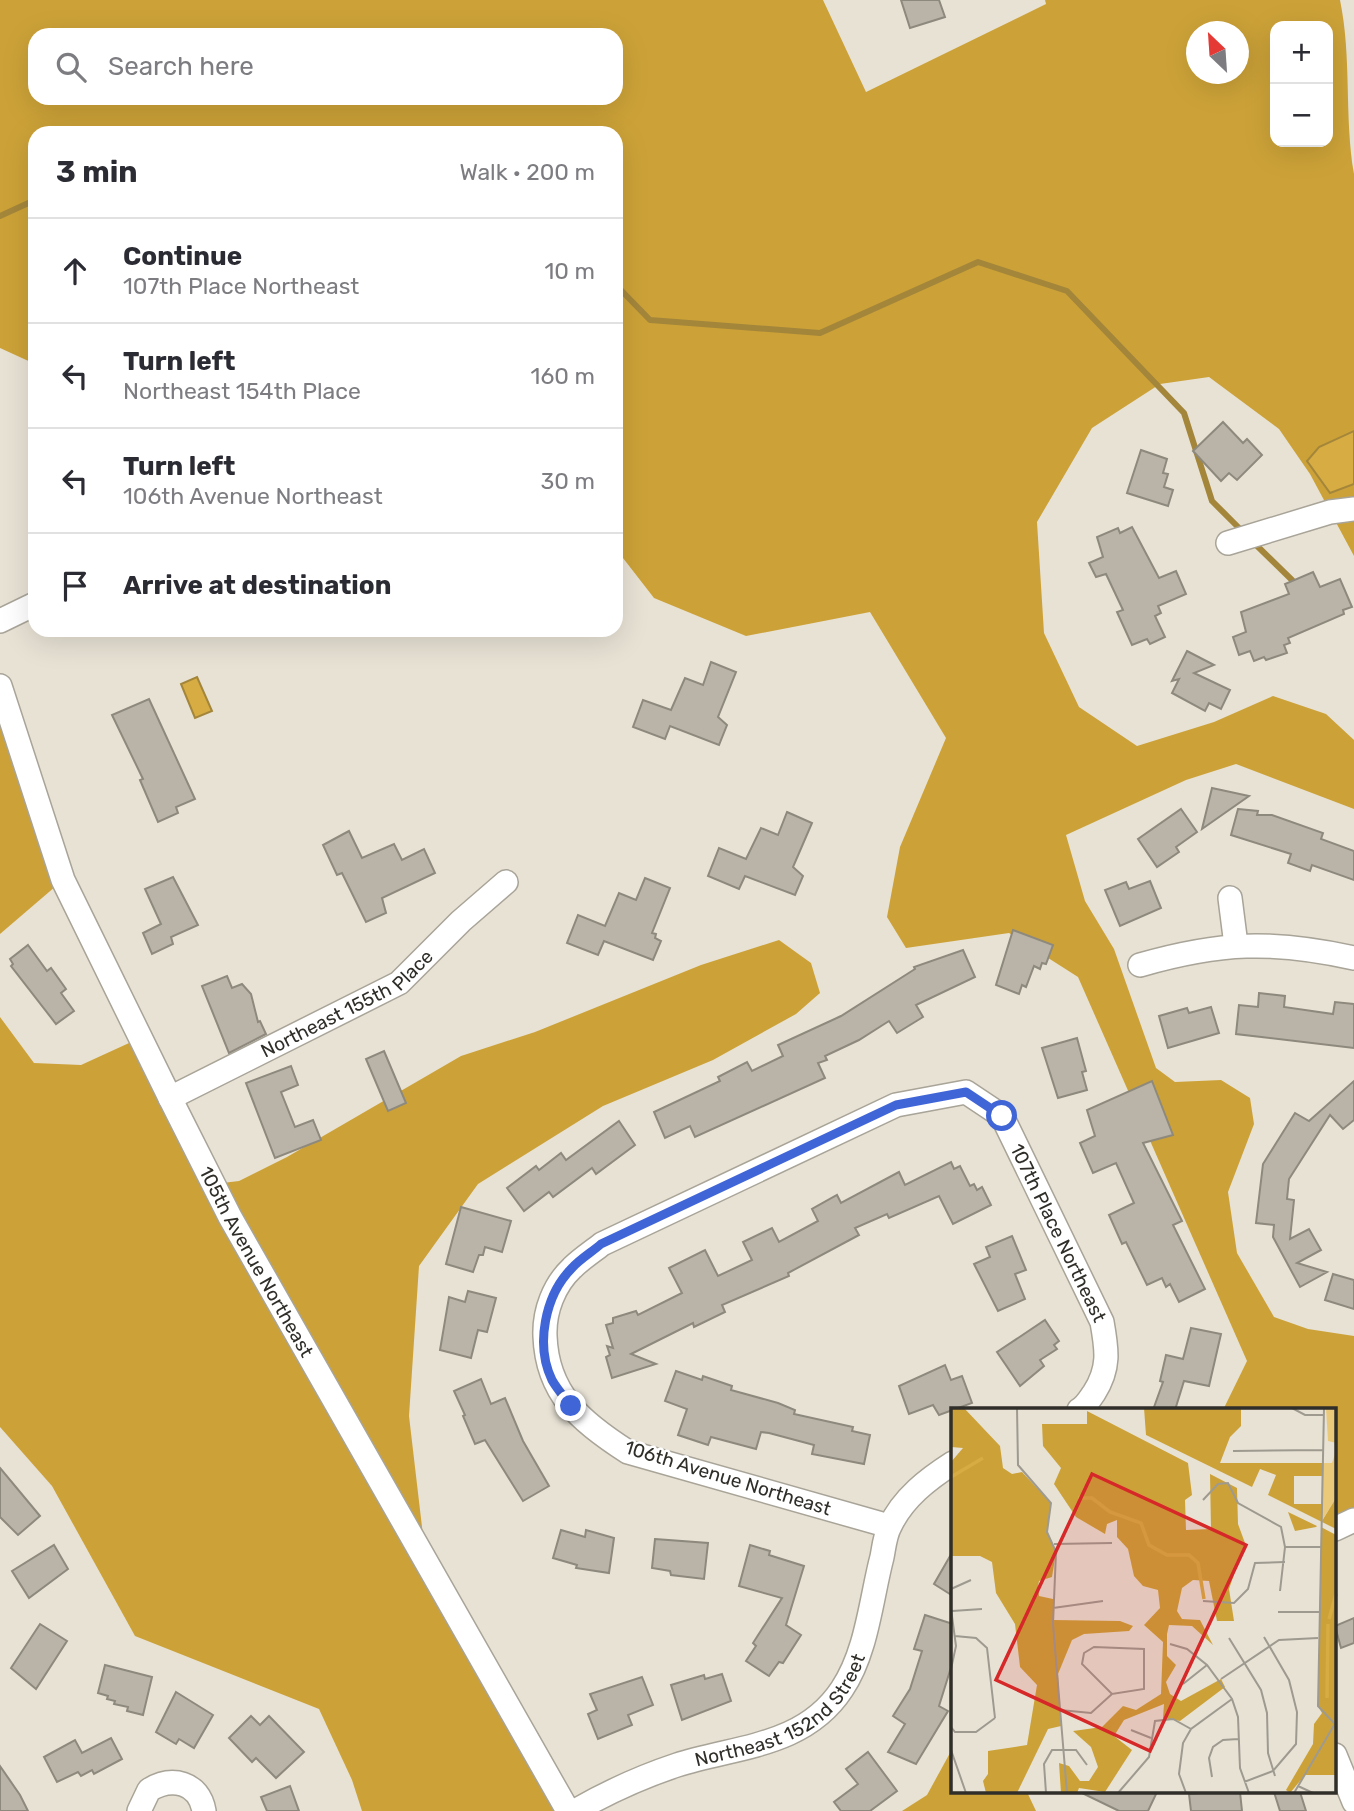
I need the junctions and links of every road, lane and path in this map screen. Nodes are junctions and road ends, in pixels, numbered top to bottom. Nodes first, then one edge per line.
1 (1354, 509) edge
2 (1228, 543) dead end
3 (28, 607) edge
4 (0, 621) edge
5 (0, 686) edge
6 (506, 882) dead end
7 (1230, 898) dead end
8 (1236, 945) junction
9 (1354, 958) edge
10 (1140, 965) dead end
11 (966, 1092) joint
12 (170, 1098) junction
13 (1083, 1408) edge
14 (951, 1464) edge
15 (1354, 1520) edge
16 (889, 1526) junction
17 (1336, 1529) edge
18 (1336, 1757) edge
19 (1354, 1802) edge
20 (139, 1811) edge
21 (204, 1811) edge
22 (568, 1811) edge
23 (575, 1811) edge

1 - 2 street
3 - 4 street
5 - 12 street, 105th Avenue Northeast
6 - 12 street, Northeast 155th Place
7 - 8 street
8 - 9 street
8 - 10 street
11 - 13 street, 107th Place Northeast
11 - 16 street, 106th Avenue Northeast
12 - 22 street, 105th Avenue Northeast
14 - 16 street
15 - 17 street
16 - 23 street, Northeast 152nd Street
18 - 19 street
20 - 21 street

